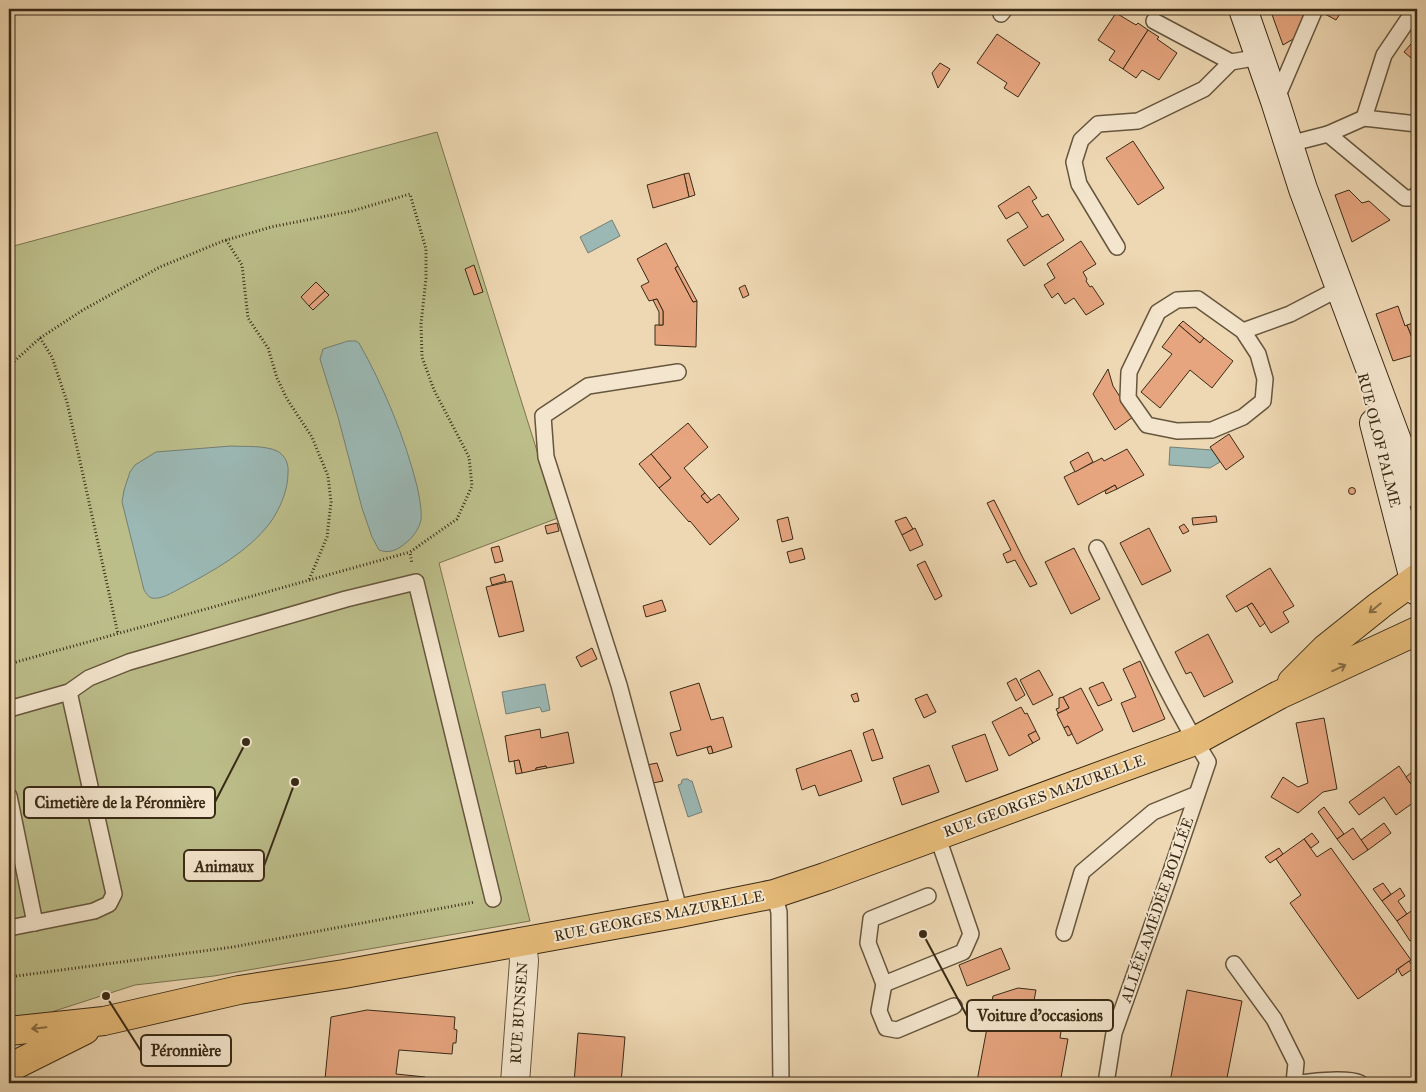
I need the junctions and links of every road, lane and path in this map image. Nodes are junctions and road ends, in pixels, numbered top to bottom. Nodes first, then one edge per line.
1 (1243, 9) edge
2 (1315, 9) edge
3 (1417, 16) edge
4 (1154, 21) dead end
5 (1260, 57) junction
6 (1231, 62) junction
7 (1275, 101) junction
8 (1364, 118) junction
9 (1417, 124) edge
10 (1328, 134) junction
11 (1289, 144) junction
12 (1417, 194) edge
13 (226, 240) junction
14 (1117, 247) dead end
15 (1340, 288) junction
16 (1243, 331) junction
17 (40, 338) junction
18 (9, 366) edge
19 (678, 372) dead end
20 (1417, 494) edge
21 (1097, 548) dead end
22 (410, 552) junction
23 (309, 580) junction
24 (416, 582) junction
25 (1416, 583) edge
26 (1417, 631) edge
27 (118, 634) junction
28 (9, 664) edge
29 (69, 692) junction
30 (1279, 695) junction
31 (9, 709) edge
32 (1195, 741) junction
33 (1197, 794) junction
34 (9, 796) edge
35 (937, 835) junction
36 (774, 894) junction
37 (928, 896) dead end
38 (493, 899) joint
39 (680, 913) junction
40 (35, 923) junction
41 (9, 928) edge
42 (1064, 933) dead end
43 (522, 942) junction
44 (1234, 964) dead end
45 (9, 977) edge
46 (884, 984) junction
47 (954, 1006) dead end
48 (104, 1021) junction
49 (9, 1031) edge
50 (12, 1070) edge
51 (514, 1083) edge
52 (781, 1083) edge
53 (1106, 1083) edge
54 (1295, 1083) edge
55 (1360, 1083) edge

1 - 5 main road, RUE OLOF PALME
2 - 7 lane
3 - 8 lane
4 - 6 lane
5 - 6 lane
5 - 7 main road, RUE OLOF PALME
6 - 14 lane
7 - 11 main road, RUE OLOF PALME
8 - 9 lane
8 - 10 lane
10 - 11 lane
10 - 12 lane
11 - 15 main road, RUE OLOF PALME
13 - 17 path
13 - 22 path
13 - 23 path
15 - 16 lane
15 - 20 main road, RUE OLOF PALME
15 - 25 main road, RUE OLOF PALME
16 - 16 lane
17 - 18 path
17 - 27 path
19 - 39 lane
21 - 32 lane
22 - 23 path
22 - 24 path
23 - 27 path
24 - 29 lane
24 - 38 lane
25 -> 30 main road
30 -> 26 main road
27 - 28 path
29 - 31 lane
29 - 40 lane
30 - 32 main road, RUE GEORGES MAZURELLE
32 - 33 lane, ALLÉE AMÉDÉE BOLLÉE
32 - 35 main road, RUE GEORGES MAZURELLE
33 - 42 lane
33 - 53 lane, ALLÉE AMÉDÉE BOLLÉE
34 - 40 lane
35 - 36 main road, RUE GEORGES MAZURELLE
35 - 46 lane
36 - 39 main road, RUE GEORGES MAZURELLE
36 - 52 lane
37 - 46 lane
38 - 45 path
39 - 43 main road, RUE GEORGES MAZURELLE
40 - 41 lane
43 - 48 main road, RUE GEORGES MAZURELLE
43 - 51 main road, RUE BUNSEN
44 - 54 lane
46 - 47 lane
48 -> 49 main road
48 - 50 main road
54 - 55 lane

